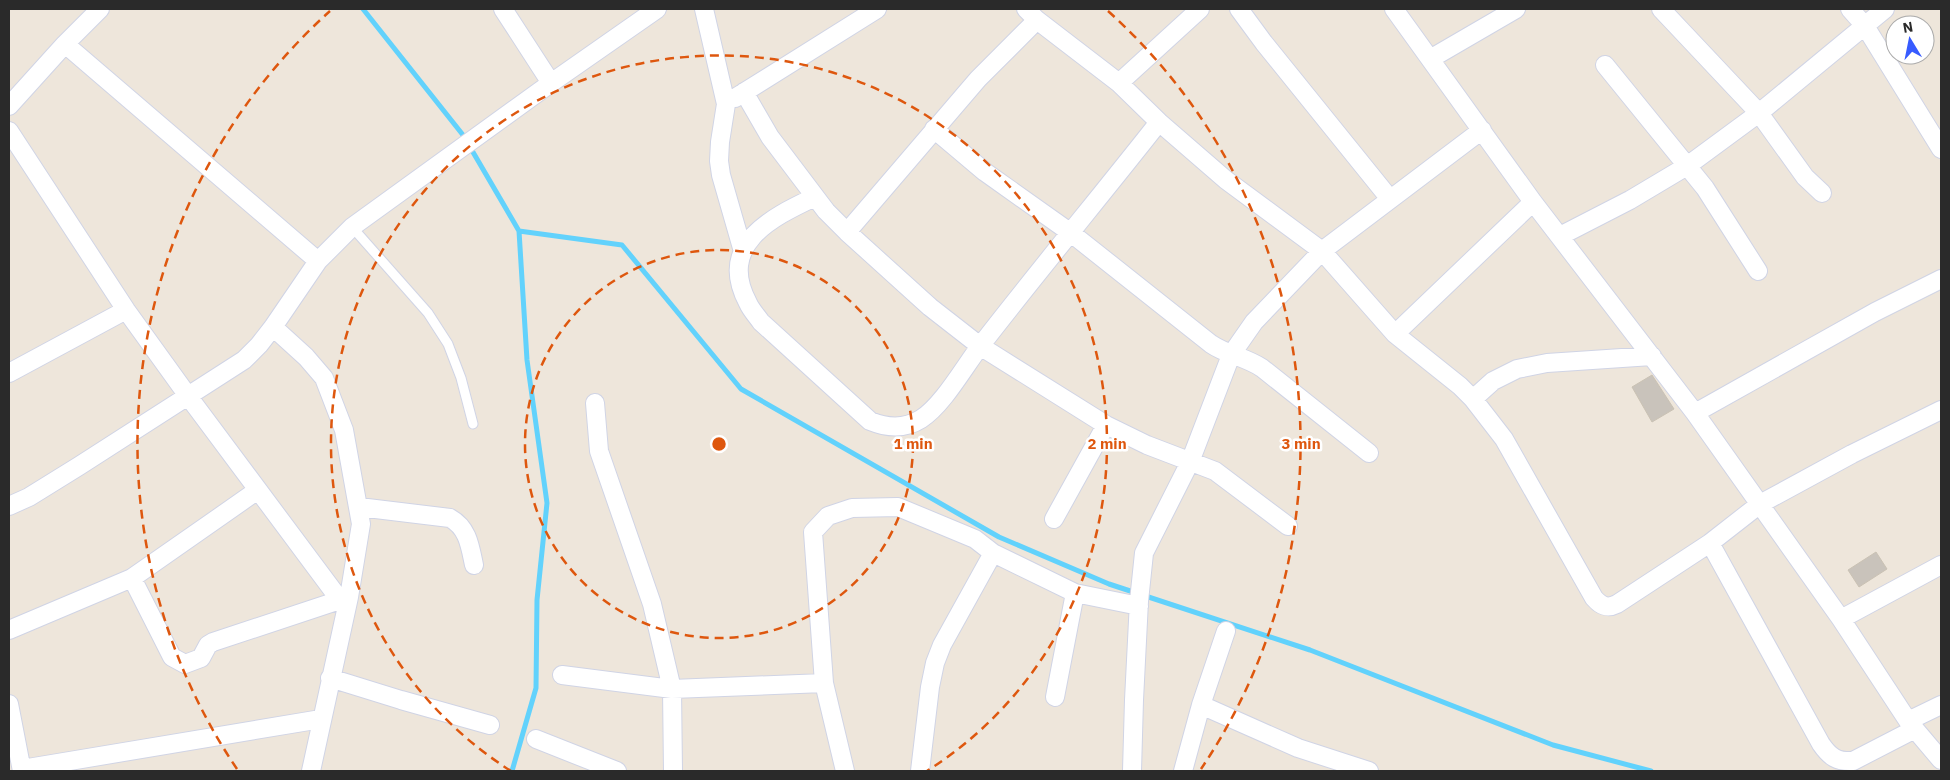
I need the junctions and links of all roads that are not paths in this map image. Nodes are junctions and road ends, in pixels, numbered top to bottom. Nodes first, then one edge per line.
1 (100, 9) edge
2 (503, 9) edge
3 (657, 9) edge
4 (704, 9) edge
5 (878, 9) edge
6 (1200, 9) edge
7 (1239, 9) edge
8 (1394, 9) edge
9 (1516, 9) edge
10 (1661, 9) edge
11 (1850, 9) edge
12 (1885, 9) edge
13 (1032, 14) edge
14 (1865, 26) junction
15 (65, 44) junction
16 (1430, 59) junction
17 (1605, 65) dead end
18 (551, 83) junction
19 (1119, 83) junction
20 (744, 92) junction
21 (726, 104) junction
22 (9, 106) edge
23 (1759, 113) junction
24 (1159, 122) junction
25 (934, 129) junction
26 (1482, 130) junction
27 (9, 132) edge
28 (1941, 149) edge
29 (1687, 166) junction
30 (1822, 193) dead end
31 (815, 197) junction
32 (1390, 199) junction
33 (1534, 202) junction
34 (352, 226) junction
35 (846, 232) junction
36 (1071, 233) junction
37 (1560, 236) junction
38 (742, 248) junction
39 (1322, 251) junction
40 (318, 261) junction
41 (1758, 271) dead end
42 (1941, 279) edge
43 (126, 310) junction
44 (273, 327) junction
45 (1395, 334) junction
46 (980, 346) junction
47 (1231, 355) junction
48 (1652, 356) junction
49 (9, 373) edge
50 (188, 396) junction
51 (1473, 399) junction
52 (595, 403) dead end
53 (1941, 410) edge
54 (1695, 412) junction
55 (474, 424) dead end
56 (1106, 425) junction
57 (1369, 453) dead end
58 (1190, 462) junction
59 (258, 490) junction
60 (1760, 504) junction
61 (9, 506) edge
62 (359, 507) junction
63 (1054, 519) dead end
64 (1288, 526) dead end
65 (1710, 542) junction
66 (993, 553) junction
67 (474, 565) dead end
68 (1941, 565) edge
69 (132, 578) junction
70 (1075, 593) junction
71 (345, 599) junction
72 (1139, 604) junction
73 (1841, 618) junction
74 (9, 630) edge
75 (1226, 631) dead end
76 (562, 675) dead end
77 (330, 678) junction
78 (824, 684) junction
79 (672, 689) junction
80 (1055, 697) dead end
81 (9, 704) edge
82 (1201, 705) junction
83 (1941, 705) edge
84 (321, 719) junction
85 (490, 725) dead end
86 (1912, 725) junction
87 (536, 740) dead end
88 (1941, 760) edge
89 (22, 770) edge
90 (311, 771) edge
91 (617, 771) edge
92 (673, 771) edge
93 (845, 771) edge
94 (920, 771) edge
95 (1132, 771) edge
96 (1183, 771) edge
97 (1369, 771) edge

1 - 15 street
2 - 18 street
3 - 18 street
4 - 21 street
5 - 20 street
6 - 19 street
7 - 32 street
8 - 16 street
9 - 16 street
10 - 23 street
11 - 14 street
12 - 14 street
13 - 19 street
13 - 25 street
14 - 23 street
14 - 28 street
15 - 22 street
15 - 40 street
16 - 26 street
17 - 29 street
18 - 34 street
19 - 24 street
20 - 21 street
20 - 31 street
21 - 38 street
23 - 29 street
23 - 30 street
24 - 36 street
24 - 39 street
25 - 35 street
25 - 36 street
26 - 32 street
26 - 33 street
27 - 43 street
29 - 37 street
29 - 41 street
31 - 35 street
31 - 38 street
32 - 39 street
33 - 37 street
33 - 45 street
34 - 40 street
34 - 55 lane
35 - 46 street
36 - 46 street
36 - 47 street
37 - 48 street
38 - 46 street
39 - 45 street
39 - 47 street
40 - 44 street
42 - 54 street
43 - 49 street
43 - 50 street
44 - 50 street
44 - 62 street
45 - 51 street
46 - 56 street
47 - 57 street
47 - 58 street
48 - 51 street
48 - 54 street
50 - 59 street
50 - 61 street
51 - 65 street
52 - 79 street
53 - 60 street
54 - 60 street
56 - 58 street
56 - 63 street
58 - 64 street
58 - 72 street
59 - 69 street
59 - 71 street
60 - 65 street
60 - 73 street
62 - 67 street
62 - 71 street
65 - 86 street
66 - 70 street
66 - 78 street
66 - 94 street
68 - 73 street
69 - 71 street
69 - 74 street
70 - 72 street
70 - 80 street
71 - 77 street
72 - 95 street
73 - 86 street
75 - 82 street
76 - 79 street
77 - 84 street
77 - 85 street
78 - 79 street
78 - 93 street
79 - 92 street
81 - 89 street
82 - 96 street
82 - 97 street
83 - 86 street
84 - 89 street
84 - 90 street
86 - 88 street
87 - 91 street

